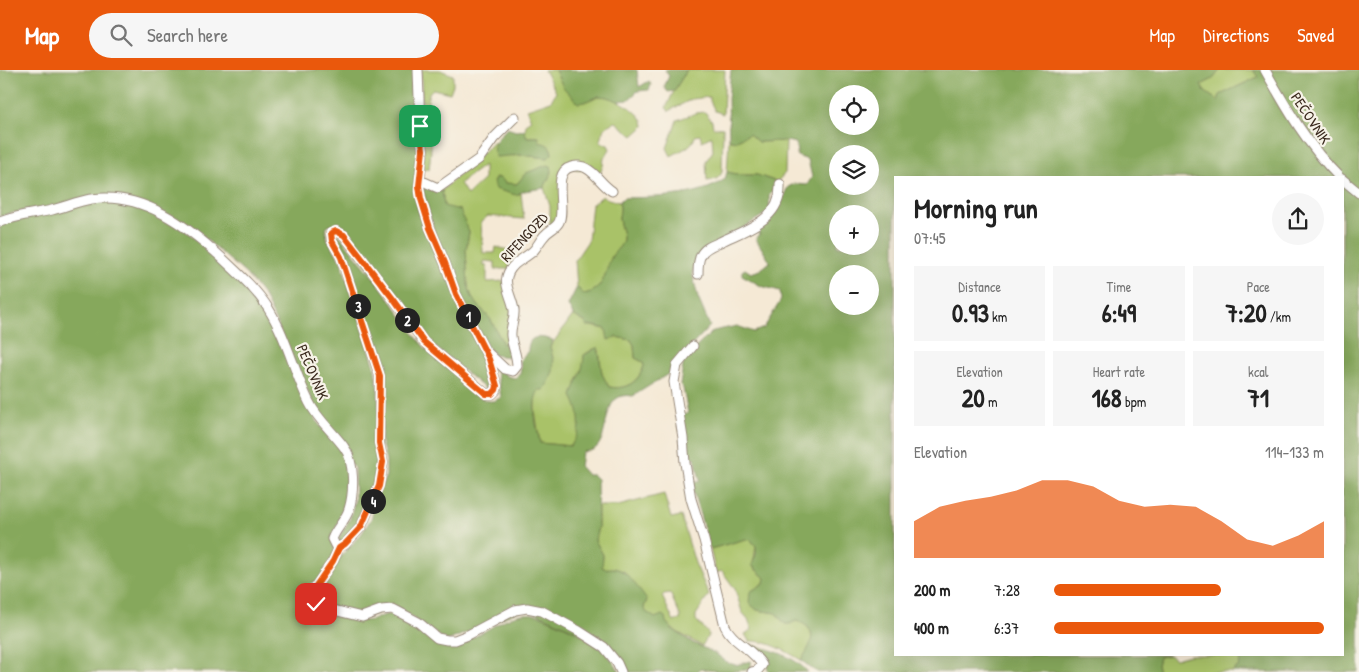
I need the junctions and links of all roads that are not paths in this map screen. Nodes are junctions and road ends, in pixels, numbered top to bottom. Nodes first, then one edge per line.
1 (418, 70) edge
2 (1265, 70) edge
3 (516, 117) dead end
4 (1339, 176) edge
5 (420, 180) junction
6 (1344, 180) edge
7 (780, 184) dead end
8 (612, 191) dead end
9 (1359, 193) edge
10 (0, 222) edge
11 (698, 274) dead end
12 (693, 346) dead end
13 (485, 350) junction
14 (339, 548) junction
15 (621, 672) edge
16 (752, 672) edge

1 - 5 street
2 - 4 street, PEČOVNIK
3 - 5 street
5 - 13 street
6 - 9 street, PEČOVNIK
7 - 11 street
8 - 13 street, RIFENGOZD
10 - 14 street, PEČOVNIK
12 - 16 street
13 - 14 street
14 - 15 street

